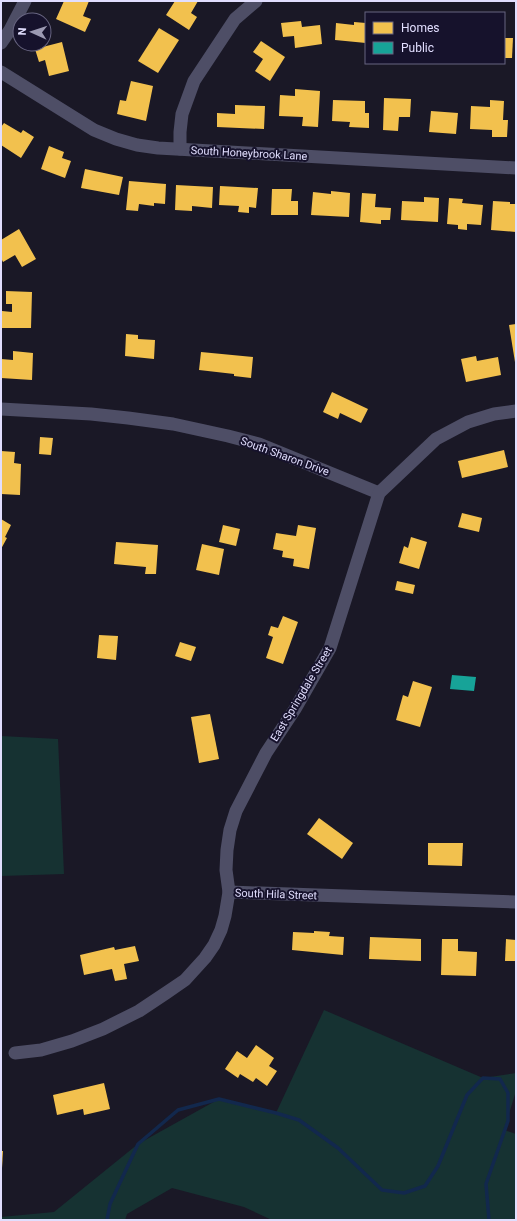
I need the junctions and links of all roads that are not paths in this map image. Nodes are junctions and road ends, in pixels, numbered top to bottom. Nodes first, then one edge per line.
1 (25, 1) edge
2 (256, 1) edge
3 (1, 43) edge
4 (1, 72) edge
5 (180, 149) junction
6 (516, 168) edge
7 (1, 409) edge
8 (516, 411) edge
9 (379, 493) junction
10 (229, 892) junction
11 (516, 902) edge
12 (14, 1053) dead end

1 - 3 street
2 - 5 street
4 - 5 street, South Honeybrook Lane
5 - 6 street, South Honeybrook Lane
7 - 9 street, South Sharon Drive
8 - 9 street
9 - 10 street, East Springdale Street
10 - 11 street, South Hila Street
10 - 12 street, South Hila Street

